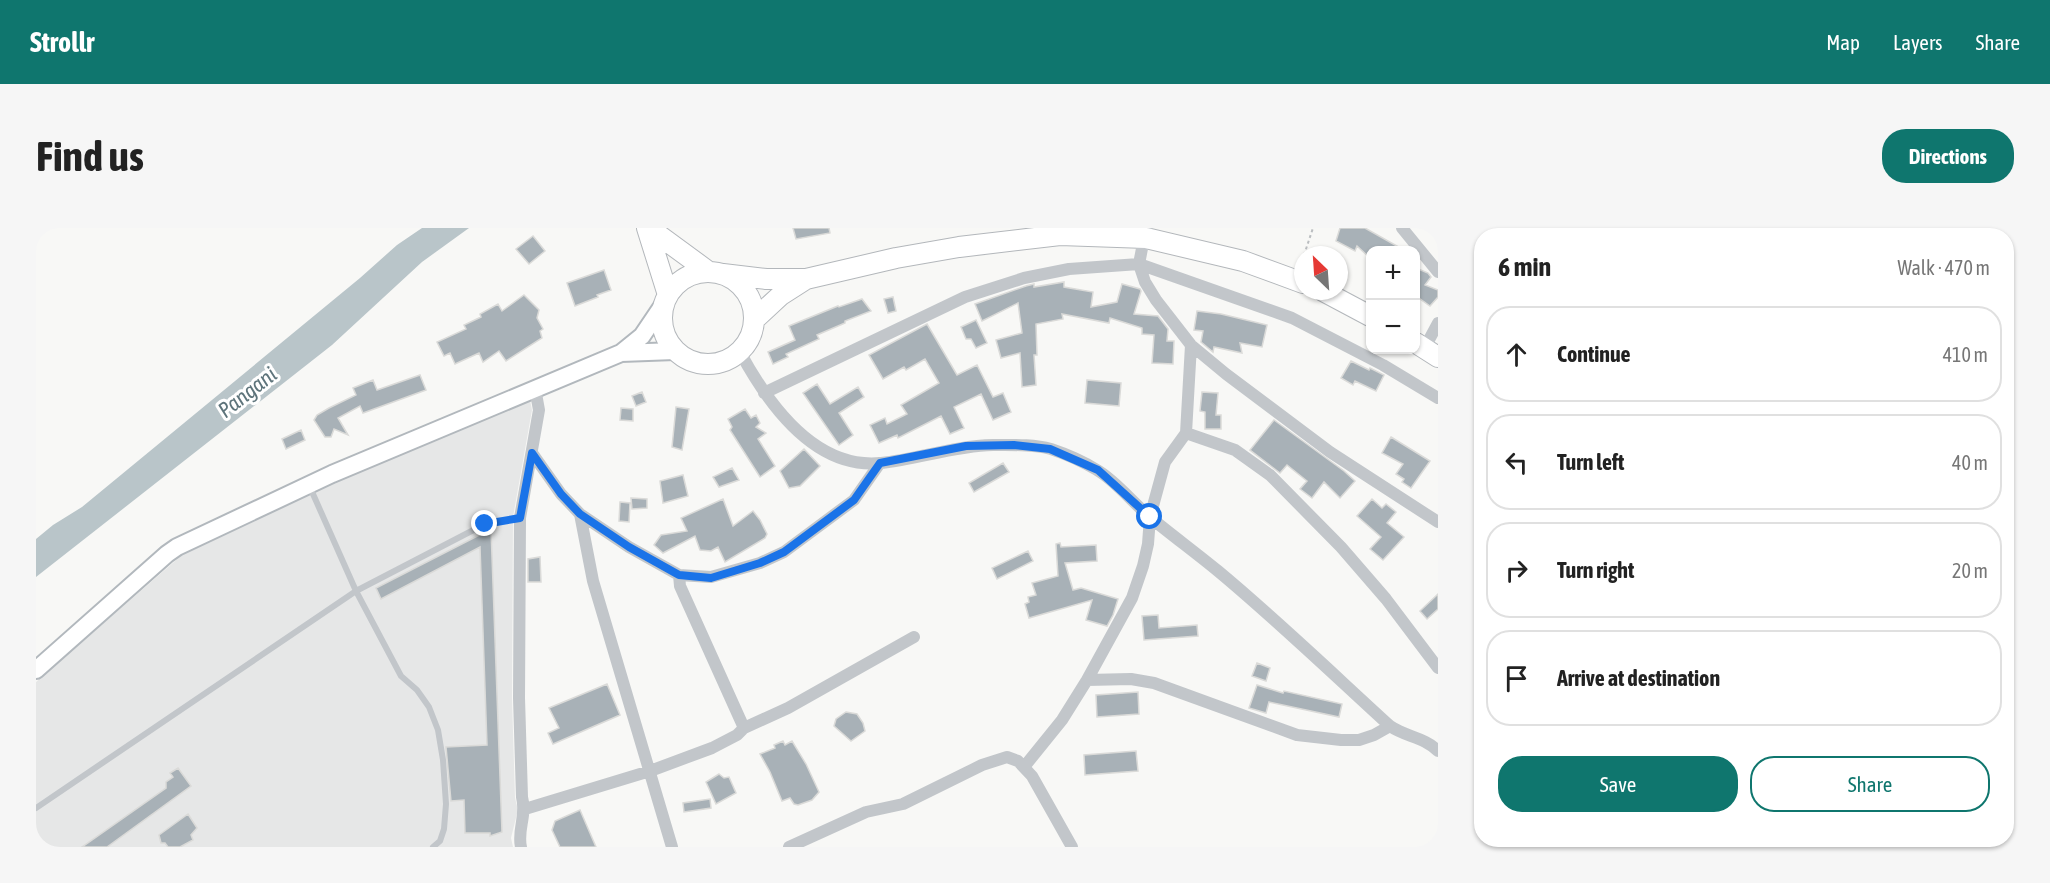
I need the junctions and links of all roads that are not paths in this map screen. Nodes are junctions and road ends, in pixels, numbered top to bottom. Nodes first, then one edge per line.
1 (648, 228) edge
2 (1402, 228) edge
3 (1146, 233) edge
4 (1139, 264) junction
5 (1438, 272) edge
6 (716, 273) junction
7 (806, 279) junction
8 (1294, 280) edge
9 (666, 298) junction
10 (1341, 300) edge
11 (1366, 312) edge
12 (754, 320) junction
13 (1438, 324) edge
14 (1191, 345) junction
15 (1426, 350) edge
16 (675, 351) junction
17 (740, 352) junction
18 (621, 353) junction
19 (535, 388) junction
20 (764, 393) junction
21 (1438, 398) edge
22 (1186, 433) junction
23 (532, 453) junction
24 (880, 463) junction
25 (309, 485) junction
26 (580, 514) junction
27 (1150, 517) junction
28 (520, 518) junction
29 (1438, 522) edge
30 (679, 575) junction
31 (356, 591) junction
32 (914, 637) dead end
33 (1438, 668) edge
34 (36, 670) edge
35 (1087, 680) junction
36 (1390, 726) junction
37 (744, 728) junction
38 (1438, 751) edge
39 (1024, 767) junction
40 (650, 771) junction
41 (36, 808) edge
42 (525, 809) junction
43 (434, 847) edge
44 (521, 847) edge
45 (672, 847) edge
46 (789, 847) edge
47 (1072, 847) edge

1 - 6 highway
1 - 9 highway
2 - 5 street
3 - 4 street
3 - 7 highway
3 - 8 highway
4 - 14 street
4 - 20 street
4 - 21 street
6 - 7 highway
6 - 9 highway
6 - 12 highway
7 - 12 highway
9 - 16 highway
9 - 18 main road
10 - 11 highway
12 - 17 highway
13 - 15 street
14 - 22 street
14 - 29 street
16 - 17 highway
16 - 18 main road
17 - 20 street
18 - 19 main road
19 - 23 street
19 - 25 main road
20 - 24 street
22 - 27 street
22 - 33 street
23 - 26 street
23 - 28 street
24 - 27 street
24 - 30 street
25 - 31 lane
25 - 34 main road
26 - 30 street
26 - 40 street
27 - 35 street
27 - 36 street
28 - 31 lane
28 - 42 street
30 - 37 street
31 - 41 lane
31 - 43 lane
32 - 37 street
35 - 36 street
35 - 39 street
36 - 38 street
37 - 40 street
39 - 46 street
39 - 47 street
40 - 42 street
40 - 45 street
42 - 44 street

